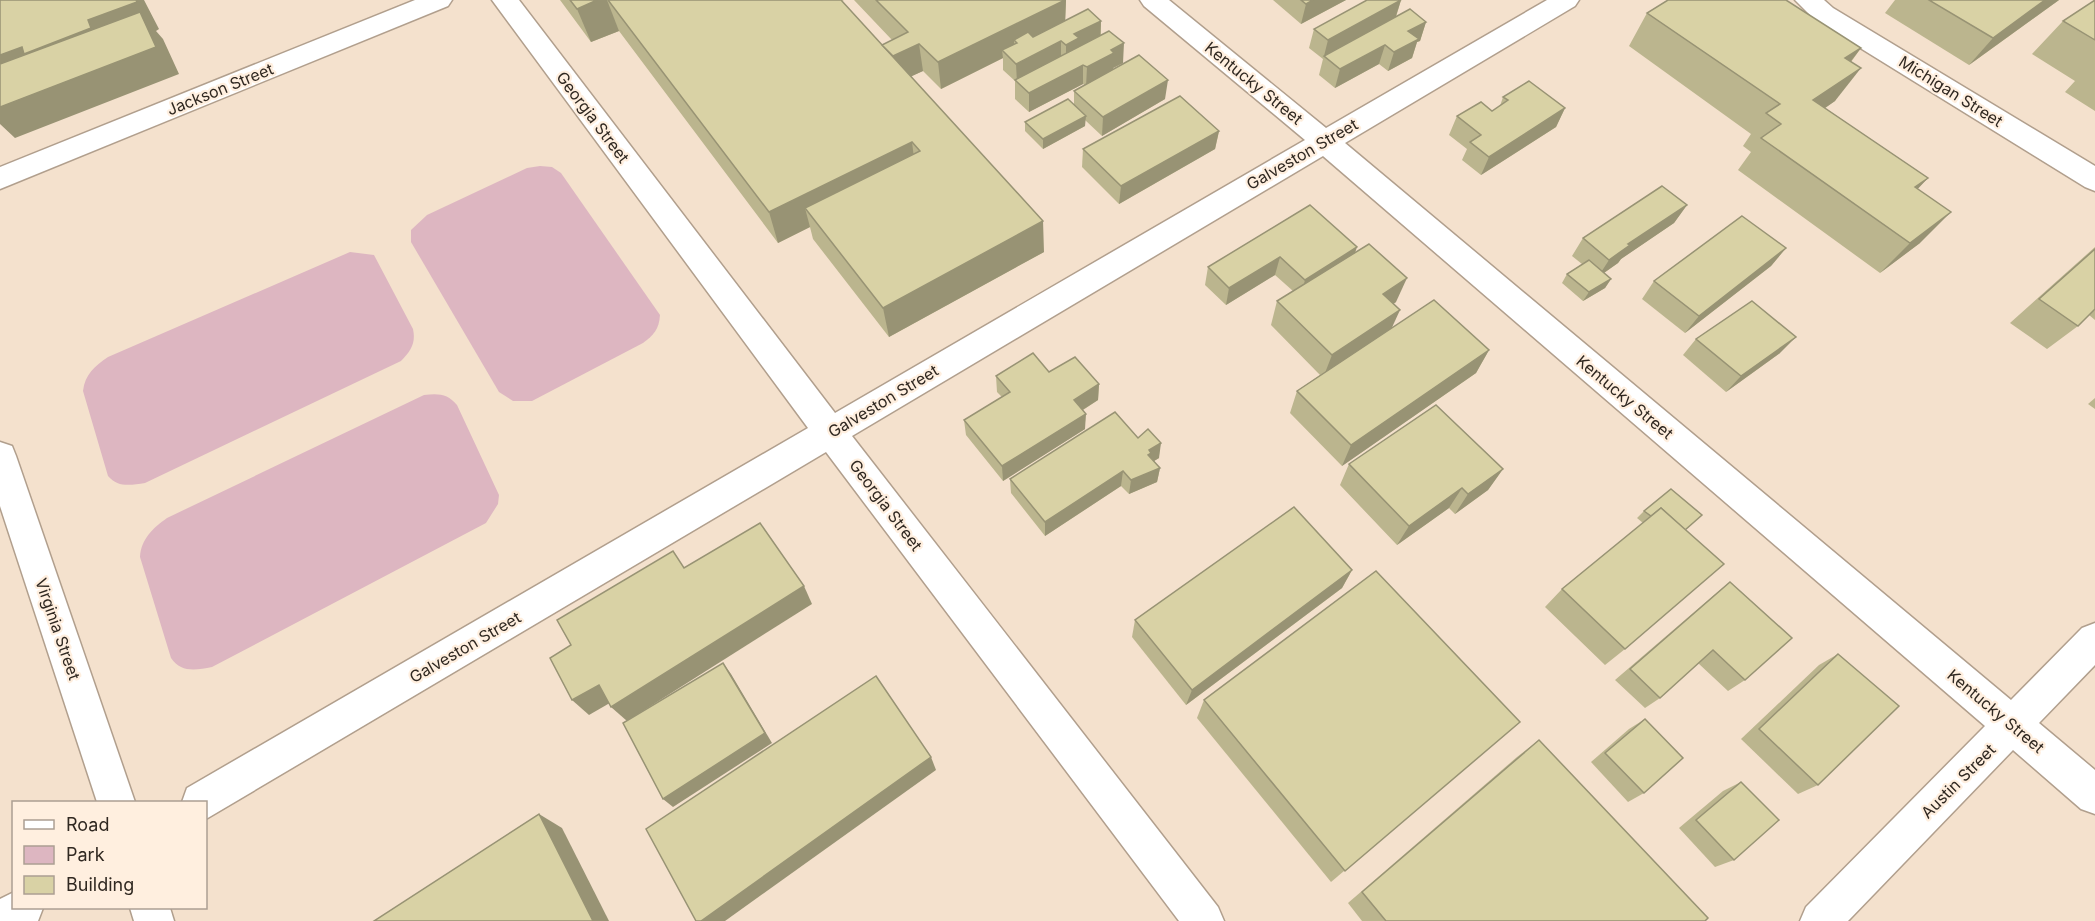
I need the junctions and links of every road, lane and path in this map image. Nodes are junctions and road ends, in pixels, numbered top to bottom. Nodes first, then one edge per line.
1 (439, 0) edge
2 (505, 0) edge
3 (1153, 0) edge
4 (1566, 0) edge
5 (1808, 0) edge
6 (1324, 141) junction
7 (0, 178) edge
8 (2095, 180) edge
9 (830, 432) junction
10 (0, 456) edge
11 (2095, 640) edge
12 (2013, 725) junction
13 (2095, 795) edge
14 (116, 801) edge
15 (203, 801) edge
16 (21, 909) edge
17 (0, 921) edge
18 (1204, 921) edge
19 (1820, 921) edge

1 - 7 street, Jackson Street
2 - 9 street, Georgia Street
3 - 6 street, Kentucky Street
4 - 6 street, Galveston Street
5 - 8 street, Michigan Street
6 - 9 street, Galveston Street
6 - 12 street, Kentucky Street
9 - 15 street, Galveston Street
9 - 18 street, Georgia Street
10 - 14 street, Virginia Street
11 - 12 street, Austin Street
12 - 13 street, Kentucky Street
12 - 19 street, Austin Street
16 - 17 street

